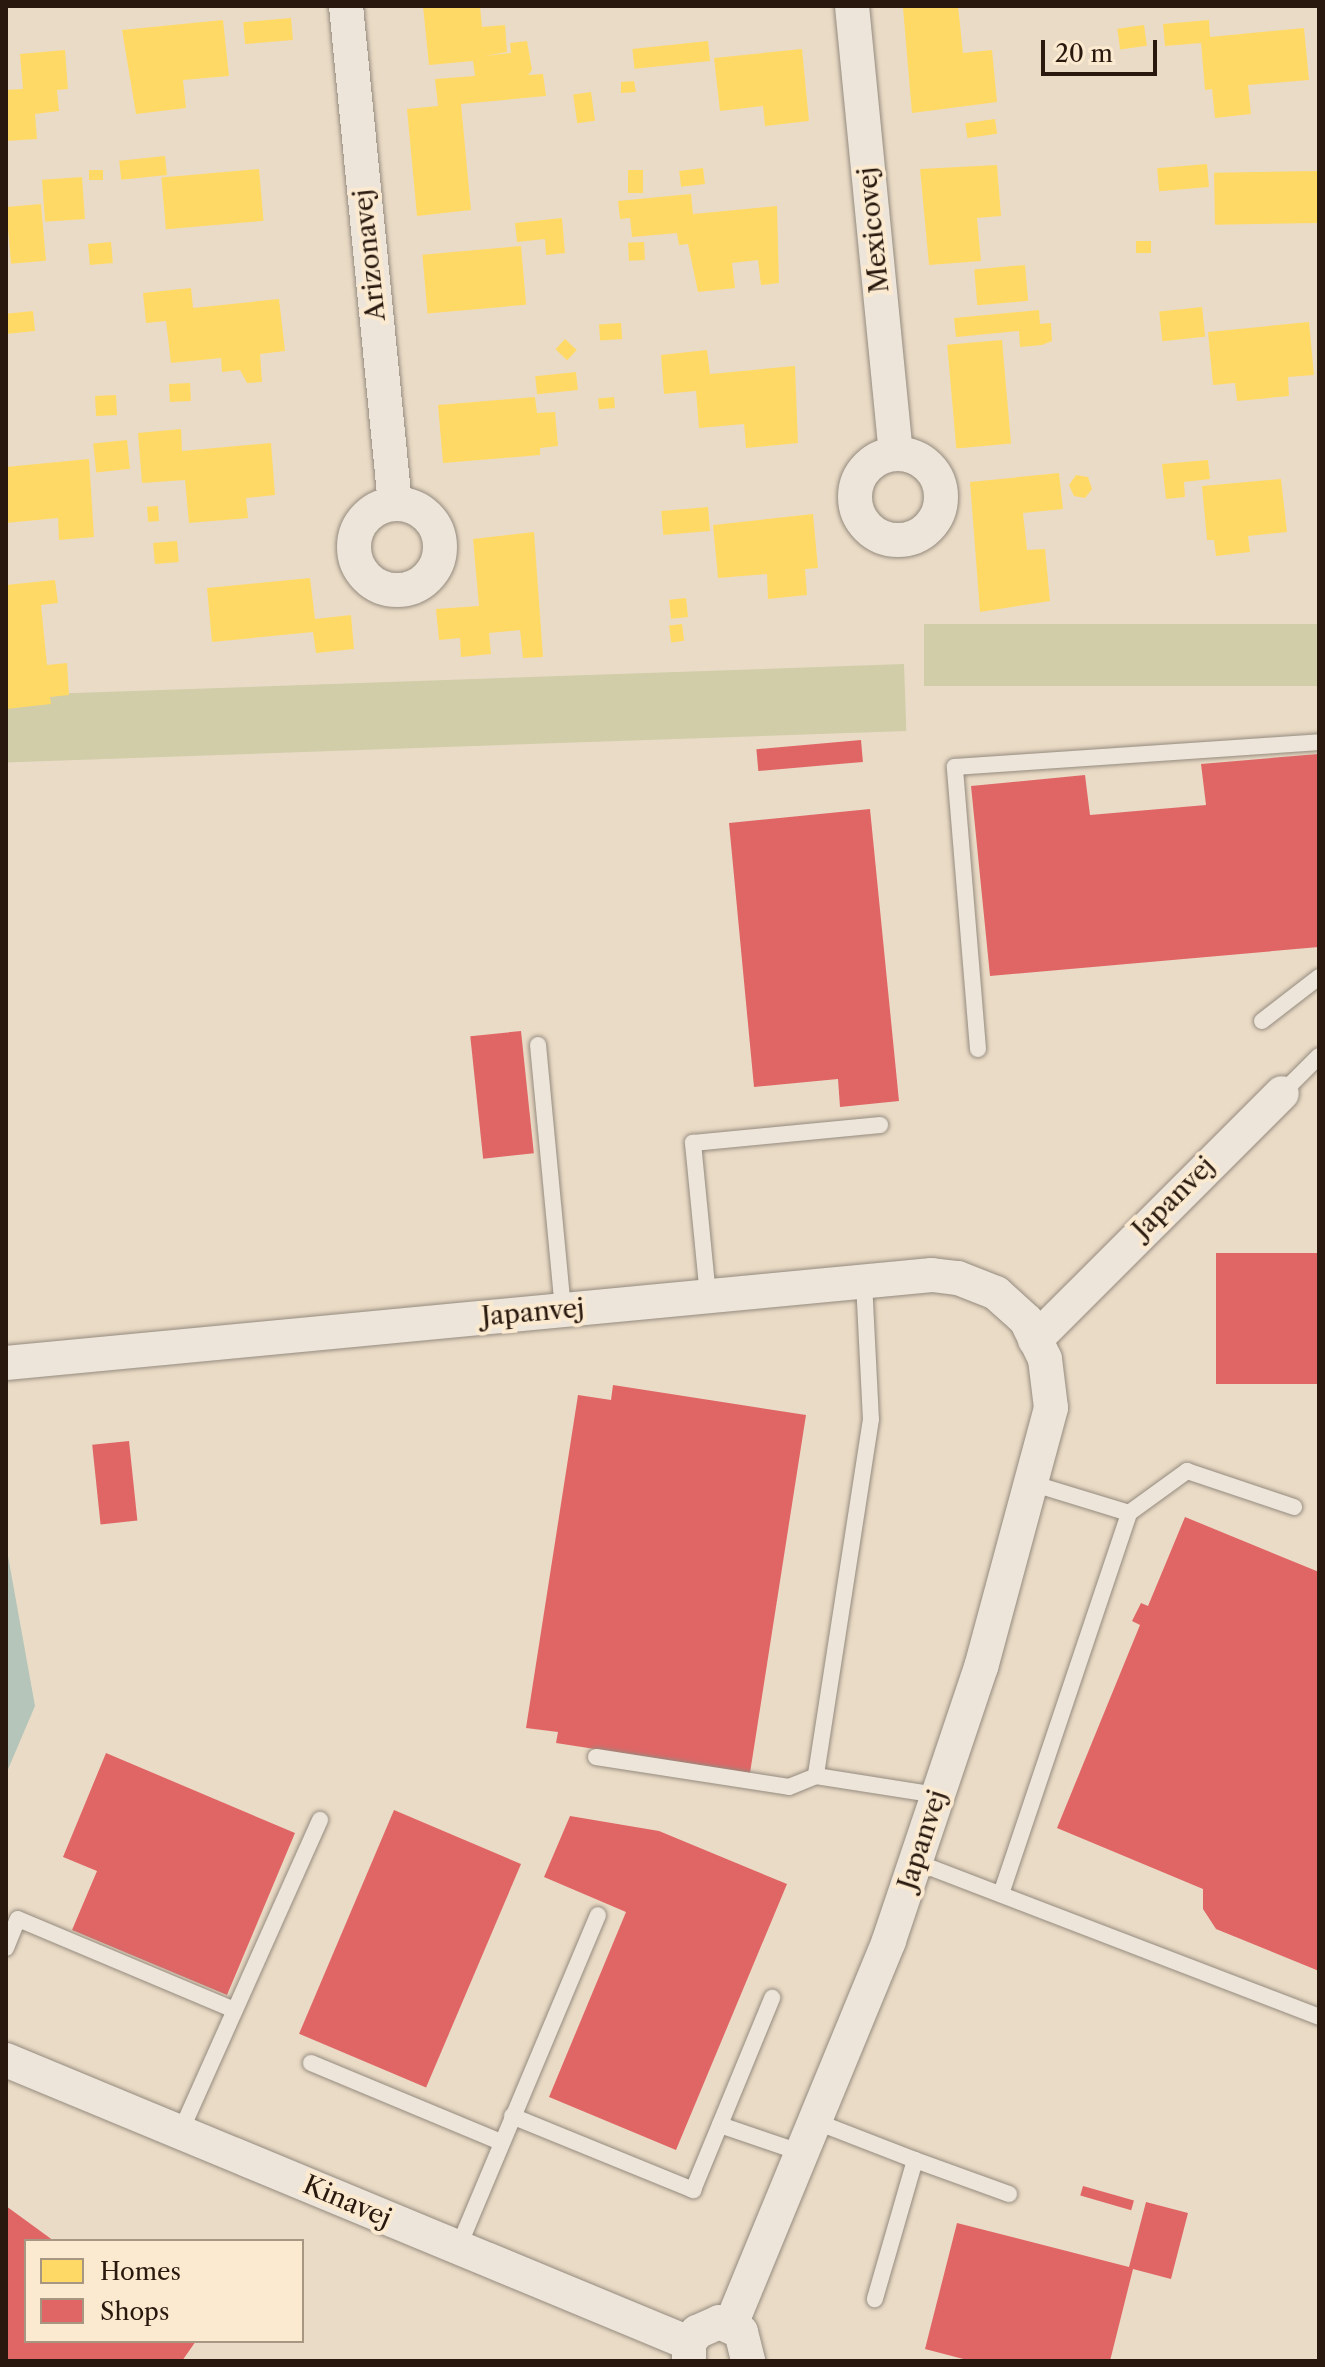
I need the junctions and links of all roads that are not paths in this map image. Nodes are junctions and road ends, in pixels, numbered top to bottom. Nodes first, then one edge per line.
1 (346, 6) edge
2 (852, 6) edge
3 (896, 453) dead end
4 (395, 504) dead end
5 (1319, 742) edge
6 (1319, 977) edge
7 (1262, 1021) dead end
8 (538, 1045) dead end
9 (978, 1049) dead end
10 (1319, 1056) edge
11 (1282, 1093) joint
12 (880, 1125) dead end
13 (864, 1282) junction
14 (708, 1296) junction
15 (563, 1310) junction
16 (1035, 1340) junction
17 (6, 1363) edge
18 (1031, 1483) junction
19 (1294, 1507) dead end
20 (1129, 1513) junction
21 (596, 1757) dead end
22 (816, 1776) junction
23 (938, 1795) junction
24 (320, 1820) dead end
25 (916, 1862) junction
26 (1001, 1894) junction
27 (598, 1915) dead end
28 (6, 1948) edge
29 (772, 1998) dead end
30 (235, 2010) junction
31 (1319, 2017) edge
32 (6, 2060) edge
33 (311, 2063) dead end
34 (512, 2116) junction
35 (817, 2122) junction
36 (720, 2125) junction
37 (180, 2133) junction
38 (501, 2142) junction
39 (805, 2154) junction
40 (915, 2160) junction
41 (1009, 2194) dead end
42 (458, 2248) junction
43 (875, 2299) dead end
44 (731, 2325) junction
45 (689, 2352) edge
46 (748, 2361) edge

1 - 4 street, Arizonavej
2 - 3 street, Mexicovej
5 - 9 lane
6 - 7 lane
8 - 15 lane
10 - 11 lane
11 - 16 street, Japanvej
12 - 14 lane
13 - 14 street, Japanvej
13 - 16 street, Japanvej
13 - 22 lane
14 - 15 street, Japanvej
15 - 17 street, Japanvej
16 - 18 street, Japanvej
18 - 20 lane
18 - 23 street, Japanvej
19 - 20 lane
20 - 26 lane
21 - 22 lane
22 - 23 lane
23 - 25 street, Japanvej
24 - 30 lane
25 - 26 lane
25 - 35 street, Japanvej
26 - 31 lane
27 - 34 lane
28 - 30 lane
29 - 36 lane
30 - 37 lane
32 - 37 street, Kinavej
33 - 38 lane
34 - 36 lane
34 - 38 lane
35 - 39 street, Japanvej
35 - 40 lane
36 - 39 lane
37 - 42 street, Kinavej
38 - 42 lane
39 - 44 street, Japanvej
40 - 41 lane
40 - 43 lane
42 - 45 street, Kinavej
44 - 45 street
44 - 46 street

